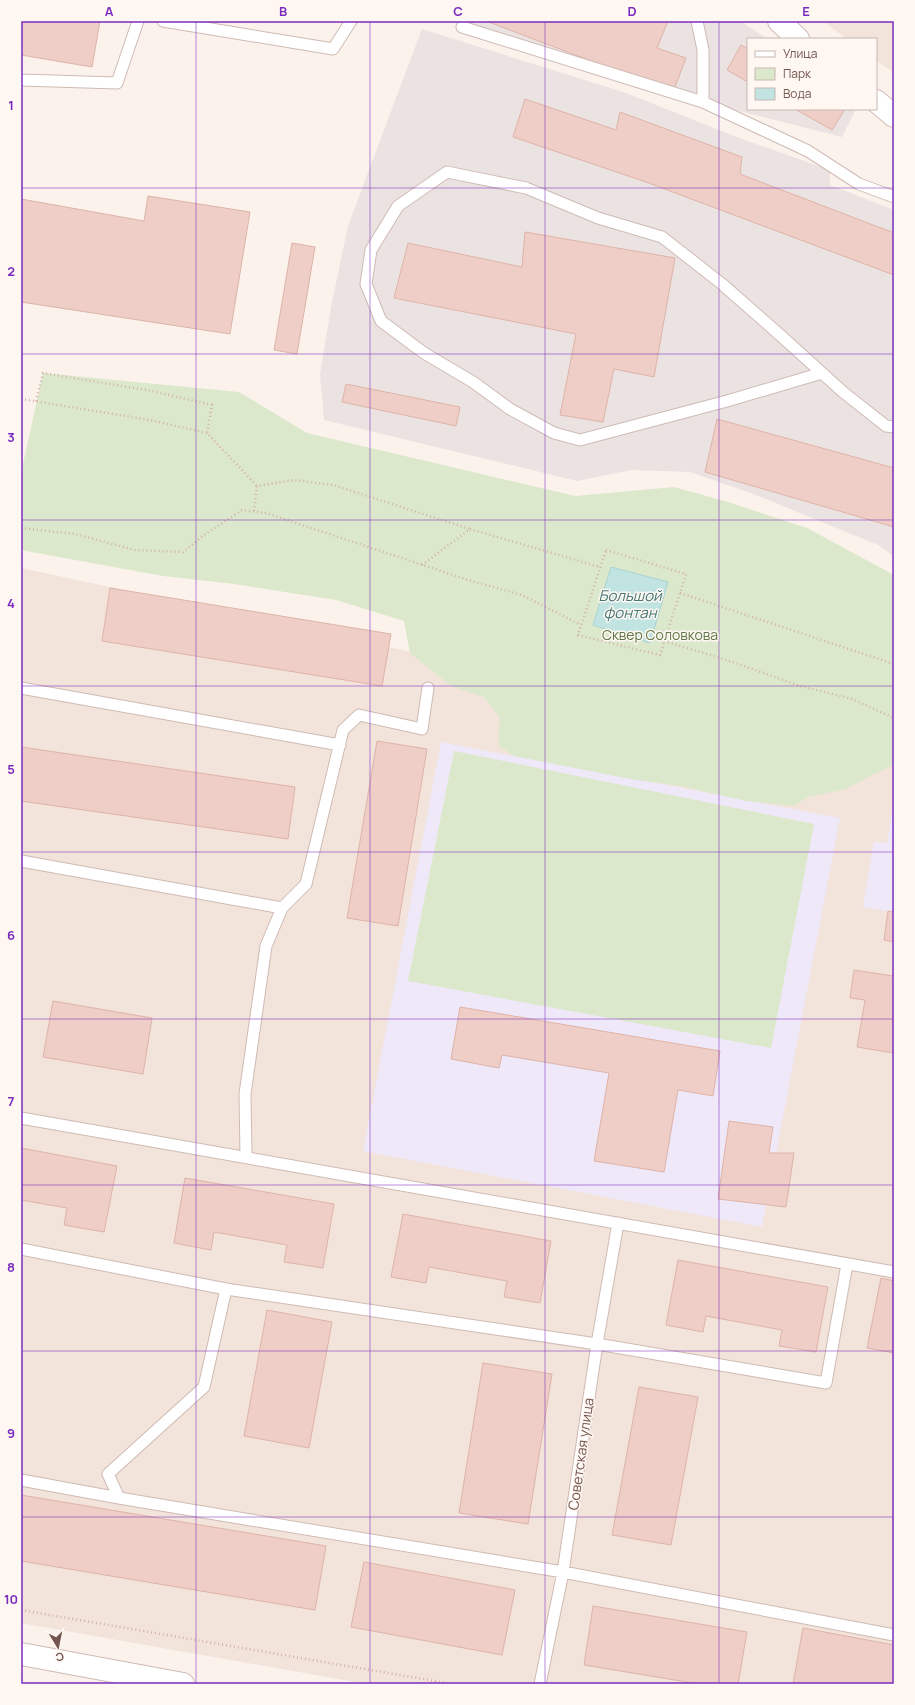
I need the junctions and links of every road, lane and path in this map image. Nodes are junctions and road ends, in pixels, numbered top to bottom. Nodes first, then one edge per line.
1 (138, 21) edge
2 (163, 21) edge
3 (351, 21) edge
4 (697, 21) edge
5 (779, 21) edge
6 (462, 27) dead end
7 (797, 38) edge
8 (21, 80) edge
9 (703, 102) junction
10 (877, 102) edge
11 (894, 116) edge
12 (894, 197) edge
13 (822, 373) dead end
14 (21, 399) edge
15 (36, 402) junction
16 (894, 427) edge
17 (207, 433) junction
18 (257, 486) junction
19 (254, 511) junction
20 (21, 528) edge
21 (470, 529) junction
22 (422, 565) junction
23 (600, 567) junction
24 (680, 593) junction
25 (581, 625) junction
26 (664, 641) junction
27 (894, 664) edge
28 (21, 688) edge
29 (428, 688) dead end
30 (894, 718) edge
31 (340, 745) junction
32 (21, 861) edge
33 (282, 908) junction
34 (21, 1118) edge
35 (246, 1157) junction
36 (618, 1223) junction
37 (21, 1249) edge
38 (847, 1264) junction
39 (894, 1272) edge
40 (226, 1288) junction
41 (597, 1344) junction
42 (21, 1480) edge
43 (119, 1498) junction
44 (563, 1572) junction
45 (21, 1610) edge
46 (894, 1635) edge
47 (21, 1654) edge
48 (183, 1684) edge
49 (452, 1684) edge
50 (540, 1684) edge

1 - 8 lane
2 - 3 lane
4 - 9 lane
5 - 7 street
6 - 9 lane
9 - 12 lane
10 - 11 street
13 - 16 lane
14 - 15 path
15 - 17 path
15 - 17 path
17 - 18 path
18 - 19 path
18 - 21 path
19 - 20 path
19 - 22 path
21 - 22 path
21 - 23 path
22 - 25 path
23 - 24 path
23 - 25 path
24 - 26 path
24 - 27 path
25 - 26 path
26 - 30 path
28 - 31 lane
29 - 31 lane
31 - 33 lane
32 - 33 lane
33 - 35 lane
34 - 35 lane
35 - 36 lane
36 - 38 lane
36 - 41 lane, Советская улица
37 - 40 lane
38 - 39 lane
38 - 41 lane
40 - 41 lane
40 - 43 lane
41 - 44 lane, Советская улица
42 - 43 lane
43 - 44 lane
44 - 46 lane
44 - 50 lane, Советская улица
45 - 49 path
47 - 48 street

